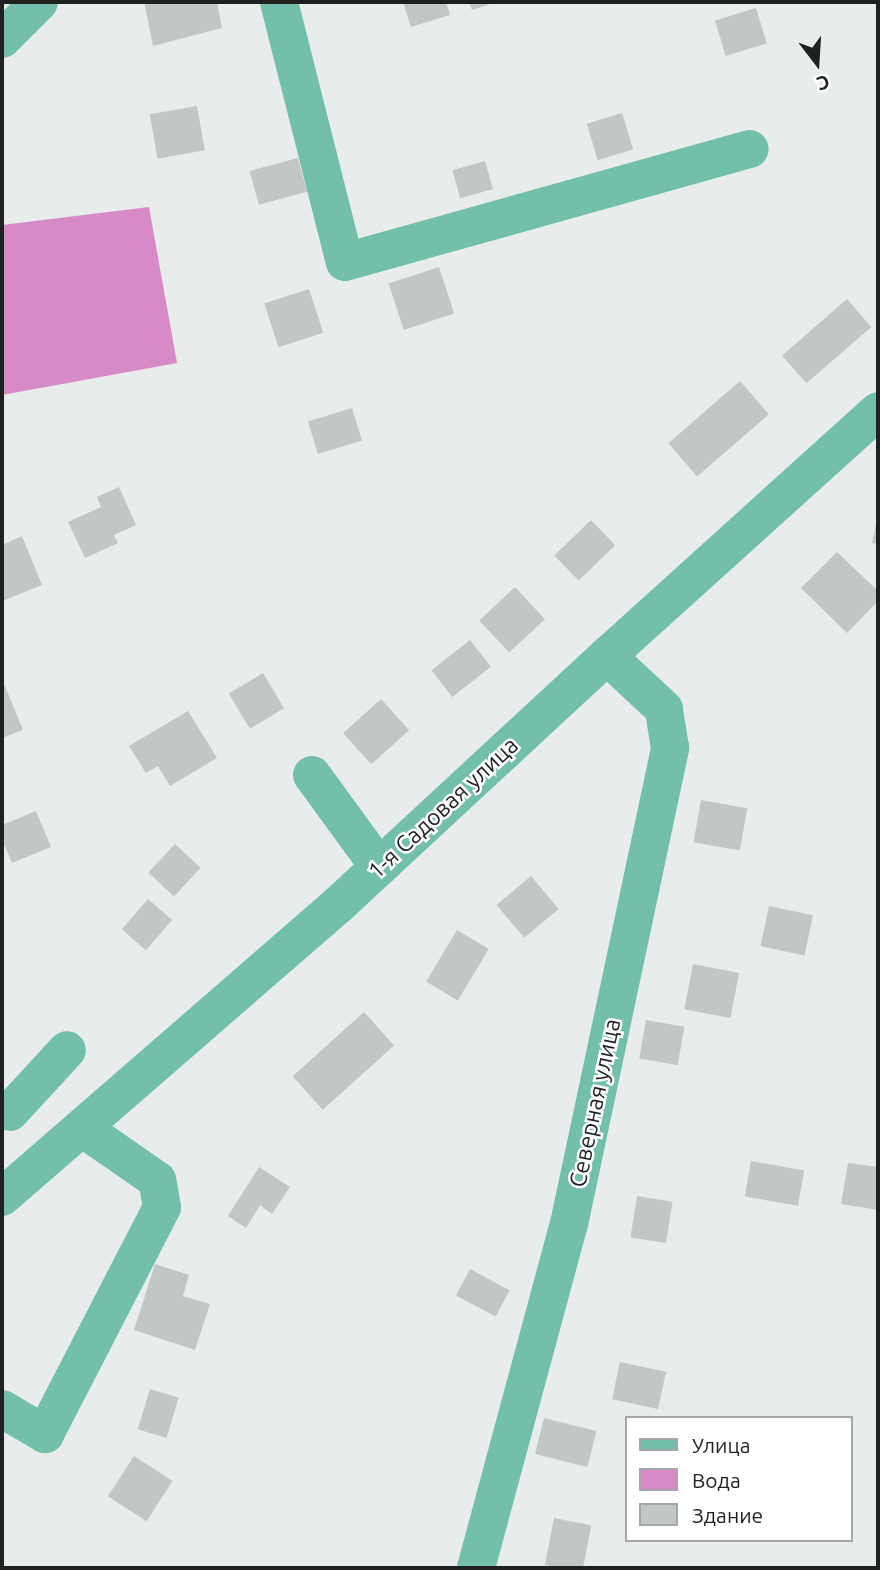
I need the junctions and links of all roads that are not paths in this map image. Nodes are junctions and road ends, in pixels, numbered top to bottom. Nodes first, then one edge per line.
1 (39, 2) edge
2 (279, 2) edge
3 (2, 39) edge
4 (749, 149) dead end
5 (878, 411) edge
6 (607, 656) junction
7 (312, 775) dead end
8 (379, 867) junction
9 (67, 1050) dead end
10 (6, 1109) edge
11 (69, 1139) junction
12 (2, 1197) edge
13 (2, 1409) edge
14 (476, 1568) edge

1 - 3 street
2 - 4 street
5 - 6 street, 1-я Садовая улица
6 - 8 street, 1-я Садовая улица
6 - 14 street, Северная улица
7 - 8 street
8 - 11 street, 1-я Садовая улица
9 - 10 street
10 - 11 street
11 - 12 street, 1-я Садовая улица
11 - 13 street

